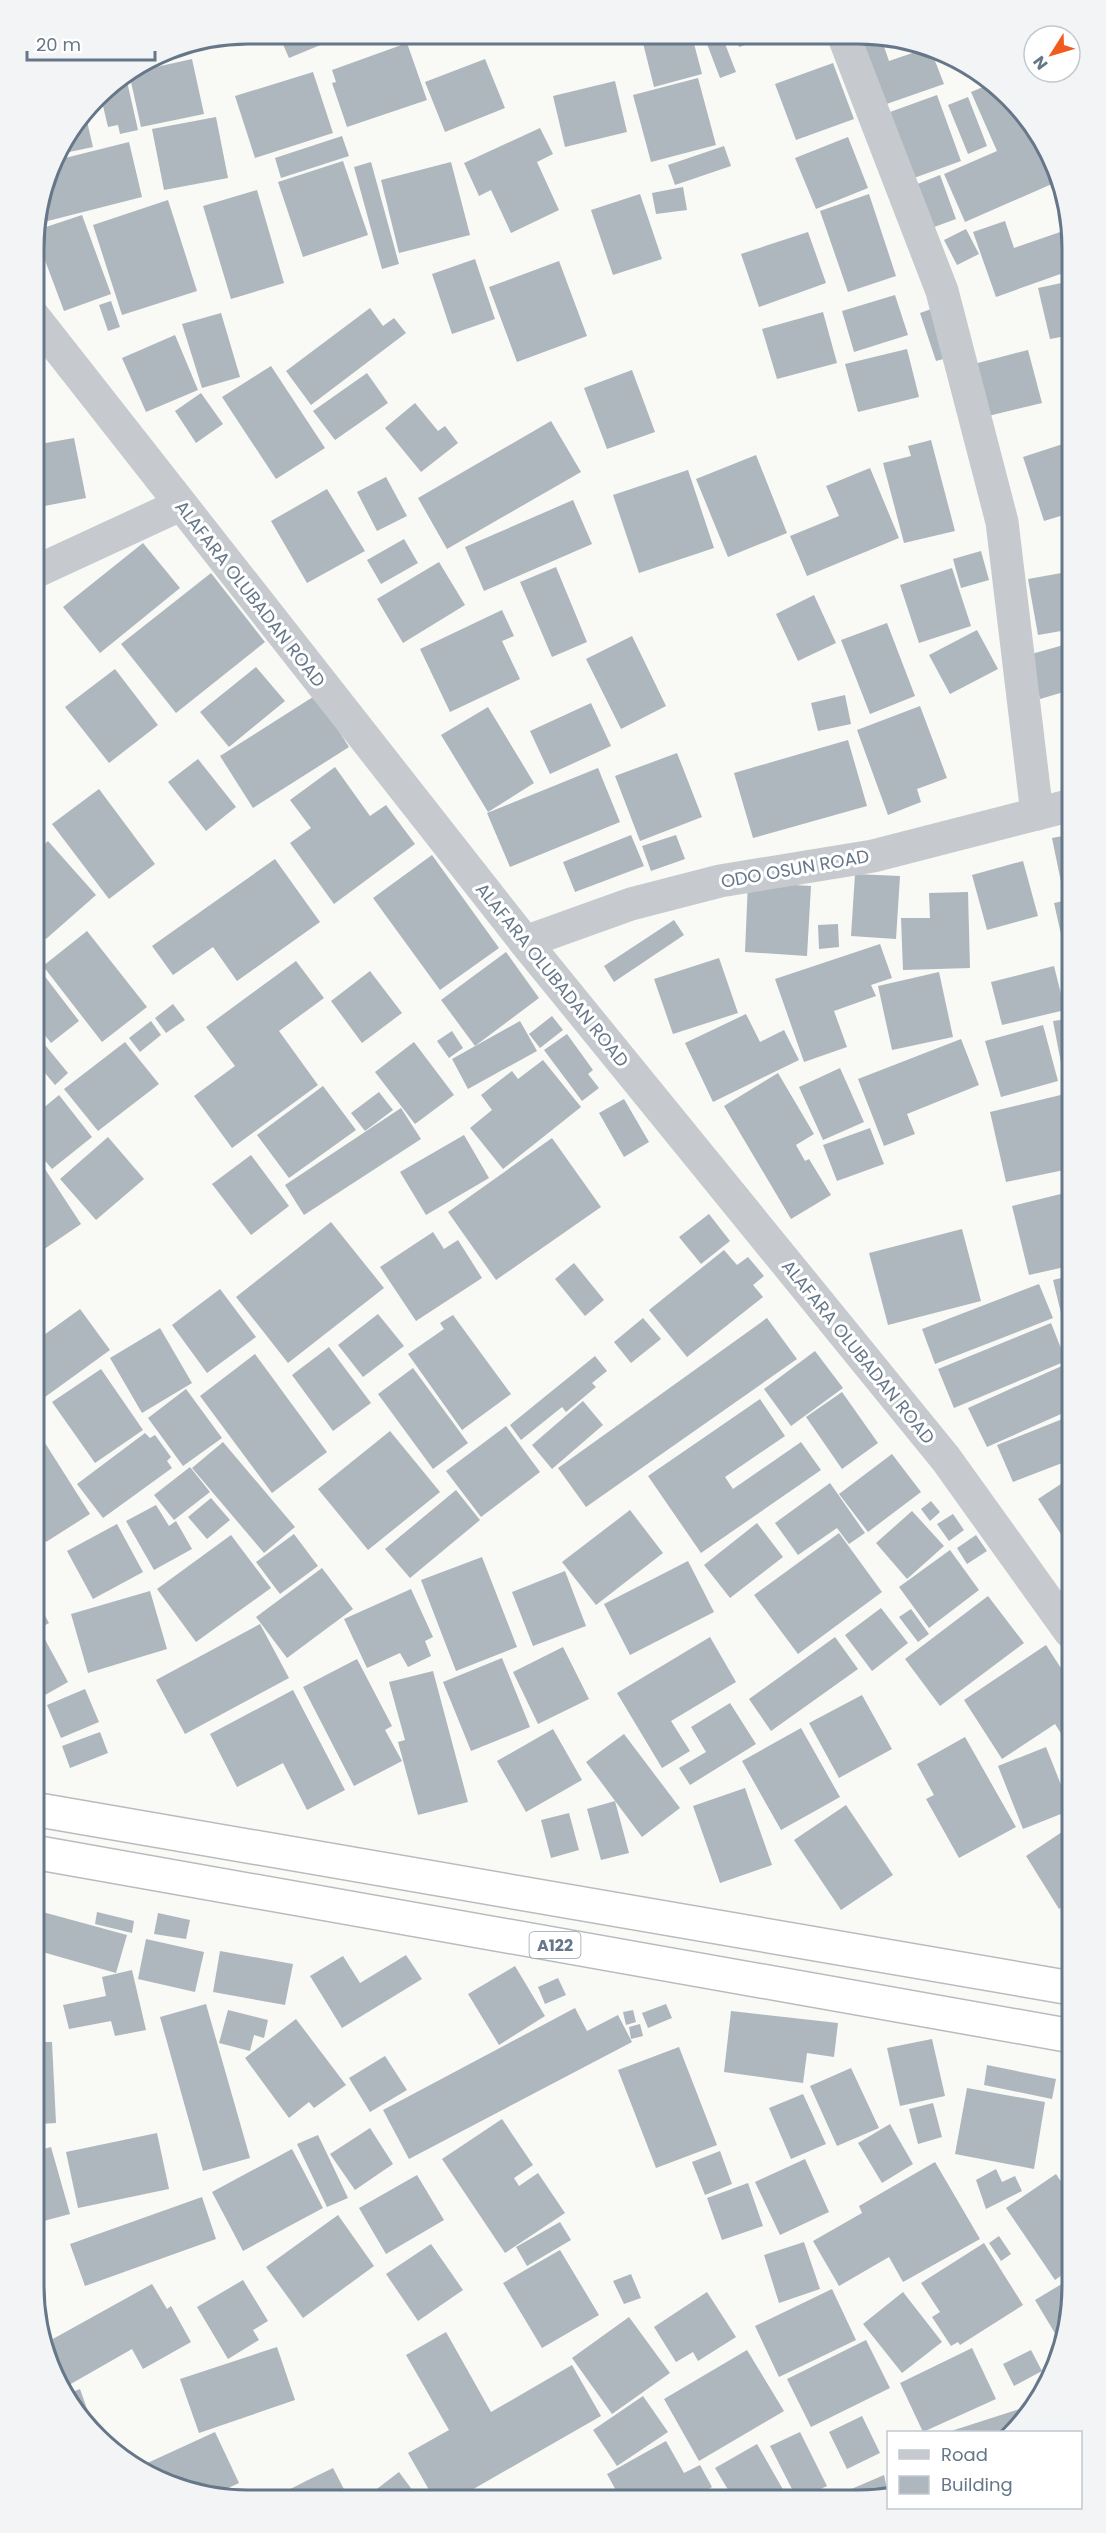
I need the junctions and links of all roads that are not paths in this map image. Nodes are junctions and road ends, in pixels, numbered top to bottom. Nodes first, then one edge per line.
1 (847, 44) edge
2 (44, 331) edge
3 (180, 505) junction
4 (44, 568) edge
5 (1052, 810) edge
6 (525, 942) junction
7 (1062, 1621) edge
8 (44, 1811) edge
9 (44, 1854) edge
10 (546, 1897) junction
11 (541, 1943) junction
12 (1062, 1986) edge
13 (1062, 2034) edge

1 - 5 street
2 - 3 street, ALAFARA OLUBADAN ROAD
3 - 4 street
3 - 6 street, ALAFARA OLUBADAN ROAD
5 - 6 street, ODO OSUN ROAD
6 - 7 street, ALAFARA OLUBADAN ROAD
8 - 10 highway
9 - 11 highway, A122
10 - 11 highway
10 - 12 highway
11 - 13 highway, A122

